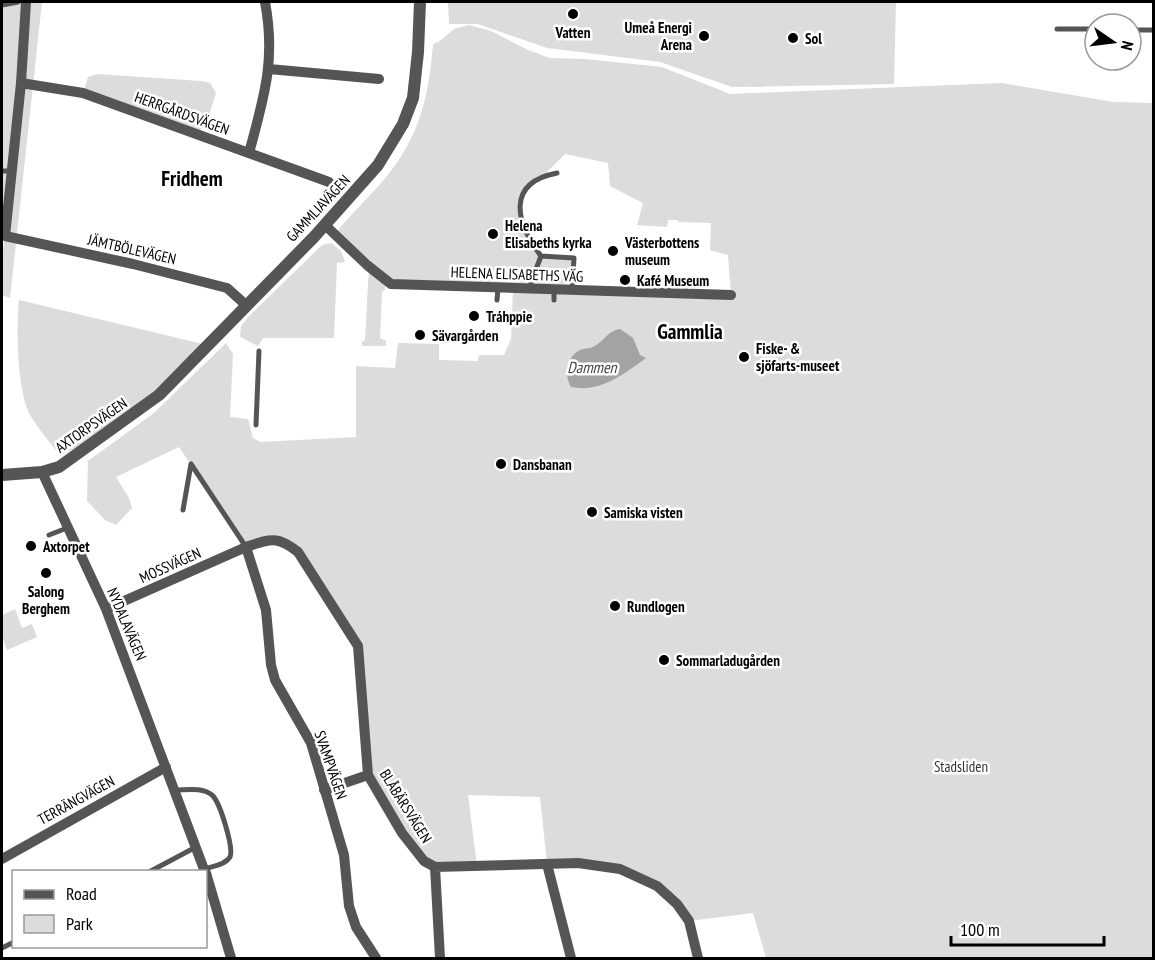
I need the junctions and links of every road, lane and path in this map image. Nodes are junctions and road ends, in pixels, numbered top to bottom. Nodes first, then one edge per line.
1 (18, 2) edge
2 (27, 2) edge
3 (265, 2) edge
4 (420, 2) edge
5 (2, 5) edge
6 (1057, 29) dead end
7 (1083, 29) edge
8 (269, 69) junction
9 (379, 79) dead end
10 (21, 83) junction
11 (249, 153) junction
12 (7, 171) edge
13 (557, 173) dead end
14 (329, 183) dead end
15 (325, 225) junction
16 (541, 256) junction
17 (528, 289) junction
18 (572, 291) junction
19 (731, 295) dead end
20 (246, 305) junction
21 (259, 351) dead end
22 (159, 395) joint
23 (256, 425) dead end
24 (42, 472) junction
25 (2, 474) edge
26 (183, 510) dead end
27 (67, 528) junction
28 (49, 535) dead end
29 (246, 547) junction
30 (106, 609) junction
31 (166, 767) junction
32 (368, 775) junction
33 (175, 790) junction
34 (324, 790) junction
35 (196, 847) junction
36 (2, 859) edge
37 (547, 864) junction
38 (435, 867) junction
39 (153, 870) edge
40 (205, 870) edge
41 (207, 870) edge
42 (207, 878) edge
43 (231, 958) edge
44 (376, 958) edge
45 (440, 958) edge
46 (571, 958) edge
47 (698, 958) edge

1 - 5 lane
2 - 10 street
3 - 8 street
4 - 15 street, GAMMLIAVÄGEN
6 - 7 lane
8 - 9 street
8 - 11 street
10 - 11 street, HERRGÅRDSVÄGEN
10 - 12 street
11 - 14 street, HERRGÅRDSVÄGEN
12 - 20 street, JÄMTBÖLEVÄGEN
13 - 16 lane
15 - 17 street, HELENA ELISABETHS VÄG
15 - 20 street, GAMMLIAVÄGEN
16 - 17 lane
16 - 18 lane
17 - 18 street, HELENA ELISABETHS VÄG
18 - 19 street, HELENA ELISABETHS VÄG
20 - 22 street, GAMMLIAVÄGEN
21 - 23 lane
22 - 24 street, AXTORPSVÄGEN
24 - 25 street, AXTORPSVÄGEN
24 - 27 street, NYDALAVÄGEN
26 - 29 lane
27 - 28 lane
27 - 30 street, NYDALAVÄGEN
29 - 30 street, MOSSVÄGEN
29 - 32 street, BLÅBÄRSVÄGEN
29 - 34 street, SVAMPVÄGEN
30 - 31 street, NYDALAVÄGEN
31 - 33 street, NYDALAVÄGEN
31 - 36 street, TERRÄNGVÄGEN
32 - 34 street
32 - 38 street, BLÅBÄRSVÄGEN
33 - 35 street, NYDALAVÄGEN
33 - 41 lane
34 - 44 street, SVAMPVÄGEN
35 - 39 lane
35 - 40 street, NYDALAVÄGEN
37 - 38 street
37 - 46 street
37 - 47 street
38 - 45 street
42 - 43 street, NYDALAVÄGEN

